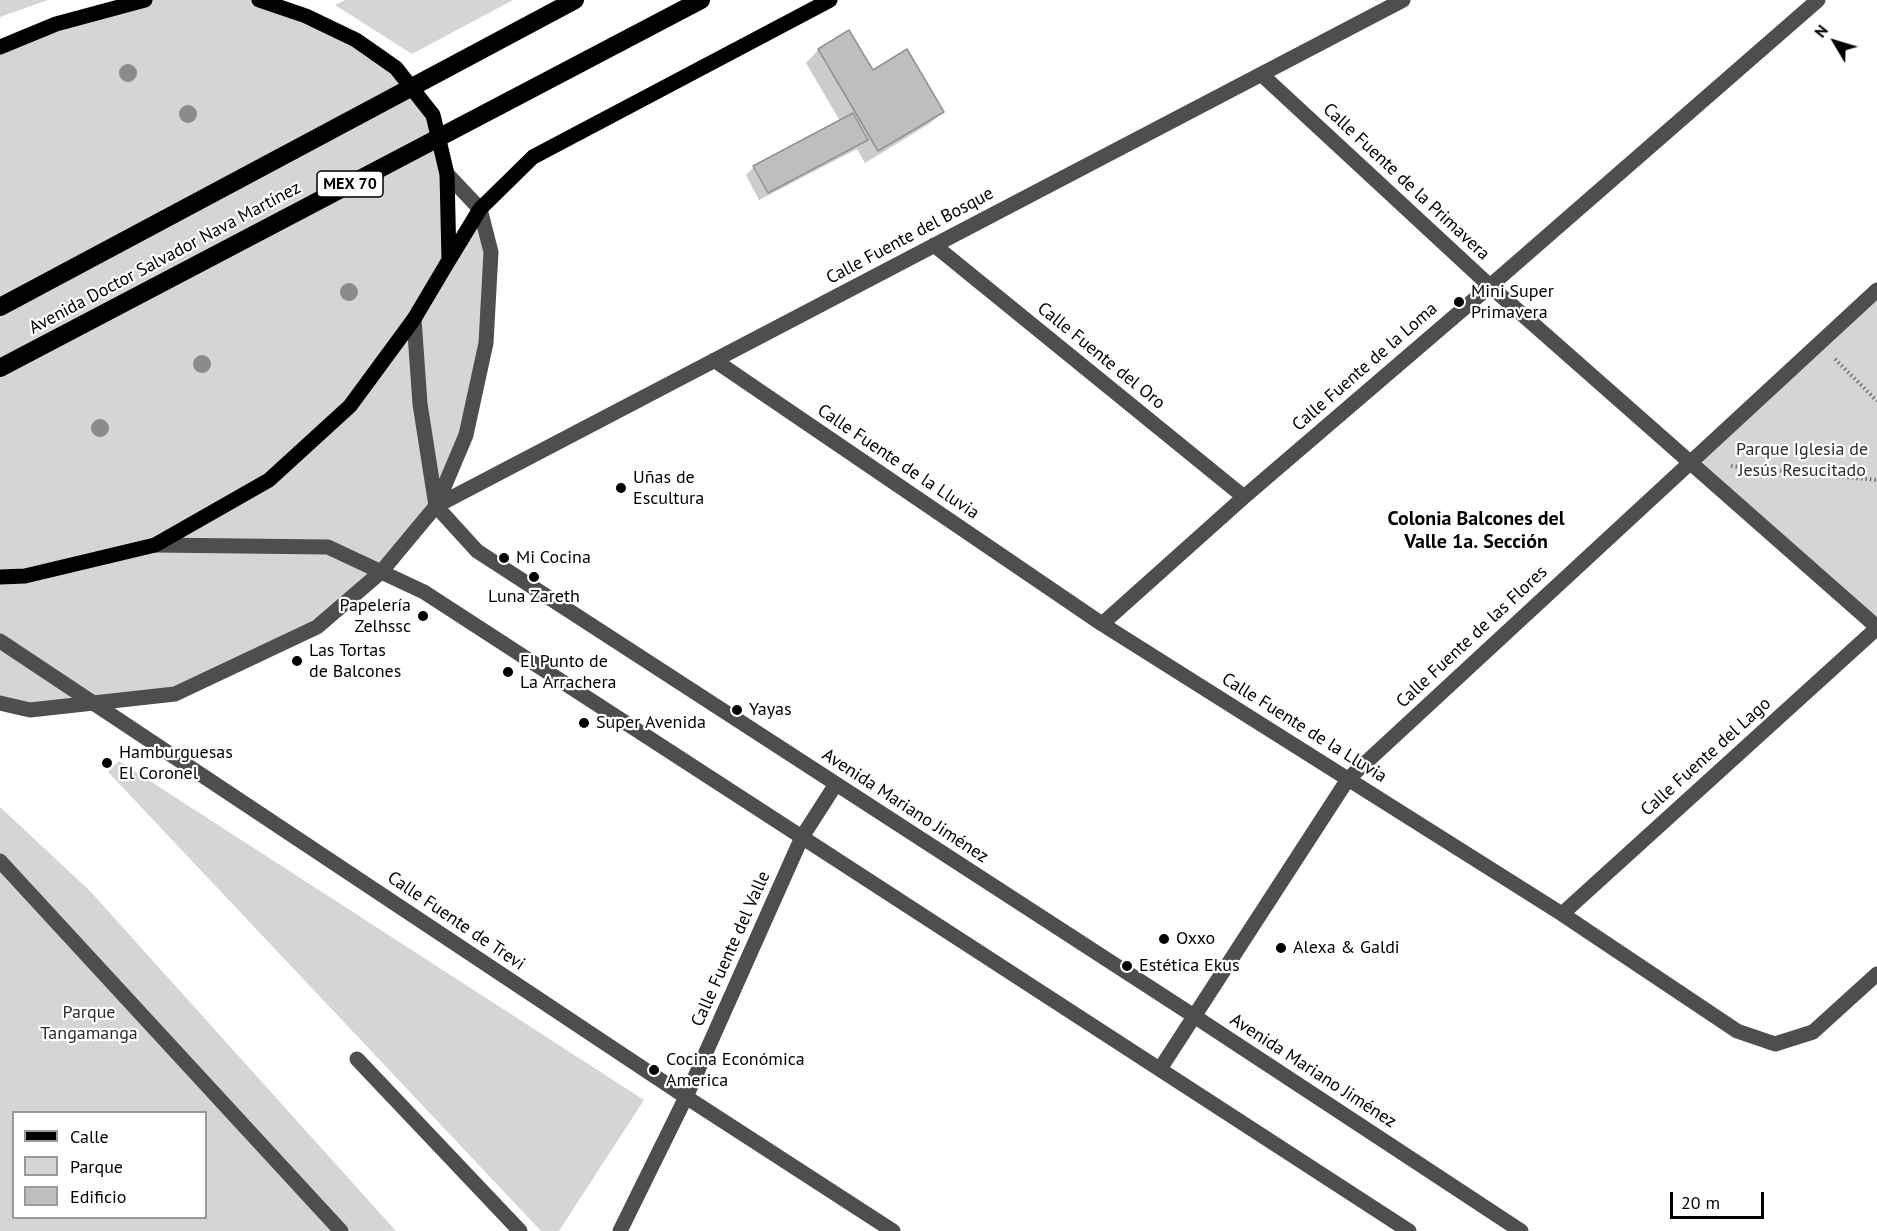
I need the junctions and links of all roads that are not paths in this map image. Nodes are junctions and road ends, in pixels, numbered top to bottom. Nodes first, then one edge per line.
1 (145, 0) edge
2 (259, 0) edge
3 (575, 0) edge
4 (701, 0) edge
5 (830, 0) edge
6 (1402, 0) edge
7 (1818, 0) edge
8 (0, 47) edge
9 (1261, 74) junction
10 (447, 174) junction
11 (480, 209) junction
12 (934, 245) junction
13 (449, 260) junction
14 (1490, 286) junction
15 (1877, 290) edge
16 (0, 307) edge
17 (414, 319) junction
18 (714, 360) junction
19 (0, 368) edge
20 (1690, 462) junction
21 (1244, 497) junction
22 (435, 506) junction
23 (155, 545) junction
24 (381, 572) junction
25 (0, 577) edge
26 (1102, 624) junction
27 (1877, 628) edge
28 (0, 641) edge
29 (0, 703) edge
30 (91, 703) junction
31 (1348, 778) junction
32 (836, 784) junction
33 (802, 837) junction
34 (0, 861) edge
35 (1562, 915) junction
36 (1877, 974) edge
37 (1194, 1016) junction
38 (357, 1059) dead end
39 (1160, 1069) junction
40 (686, 1097) junction
41 (341, 1231) edge
42 (520, 1231) edge
43 (620, 1231) edge
44 (893, 1231) edge
45 (1408, 1231) edge
46 (1521, 1231) edge

1 - 8 main road
2 - 10 main road
3 - 16 highway, Avenida Doctor Salvador Nava Martínez
4 - 19 highway, Avenida Doctor Salvador Nava Martínez / MEX 70
5 - 11 main road
6 - 9 street, Calle Fuente del Bosque
7 - 14 street, Calle Fuente de la Loma
9 - 12 street, Calle Fuente del Bosque
9 - 14 street, Calle Fuente de la Primavera
10 - 11 street, Calle Fuente del Bosque
10 - 13 main road
11 - 13 main road
11 - 22 street, Calle Fuente del Bosque
12 - 18 street, Calle Fuente del Bosque
12 - 21 street, Calle Fuente del Oro
13 - 17 main road
14 - 20 street, Calle Fuente de la Primavera
14 - 21 street, Calle Fuente de la Loma
15 - 20 street, Calle Fuente de las Flores
17 - 22 street
17 - 23 main road
18 - 22 street, Calle Fuente del Bosque
18 - 26 street, Calle Fuente de la Lluvia
20 - 27 street, Calle Fuente de la Primavera
20 - 31 street, Calle Fuente de las Flores
21 - 26 street, Calle Fuente de la Loma
22 - 24 street, Calle Fuente del Bosque
22 - 32 street, Avenida Mariano Jiménez
23 - 24 street
23 - 25 main road
24 - 30 street, Calle Fuente del Bosque
24 - 33 street
26 - 31 street, Calle Fuente de la Lluvia
27 - 35 street, Calle Fuente del Lago
28 - 30 street, Calle Fuente de Trevi
29 - 30 street, Calle Fuente del Bosque
30 - 40 street, Calle Fuente de Trevi
31 - 35 street, Calle Fuente de la Lluvia
31 - 37 street, Calle Fuente de las Flores
32 - 33 street, Calle Fuente del Valle
32 - 37 street, Avenida Mariano Jiménez
33 - 39 street
33 - 40 street, Calle Fuente del Valle
34 - 41 street
35 - 36 street, Calle Fuente de la Lluvia
37 - 39 street, Calle Fuente de las Flores
37 - 46 street, Avenida Mariano Jiménez
38 - 42 street
39 - 45 street
40 - 43 street, Calle Fuente del Valle
40 - 44 street, Calle Fuente de Trevi

